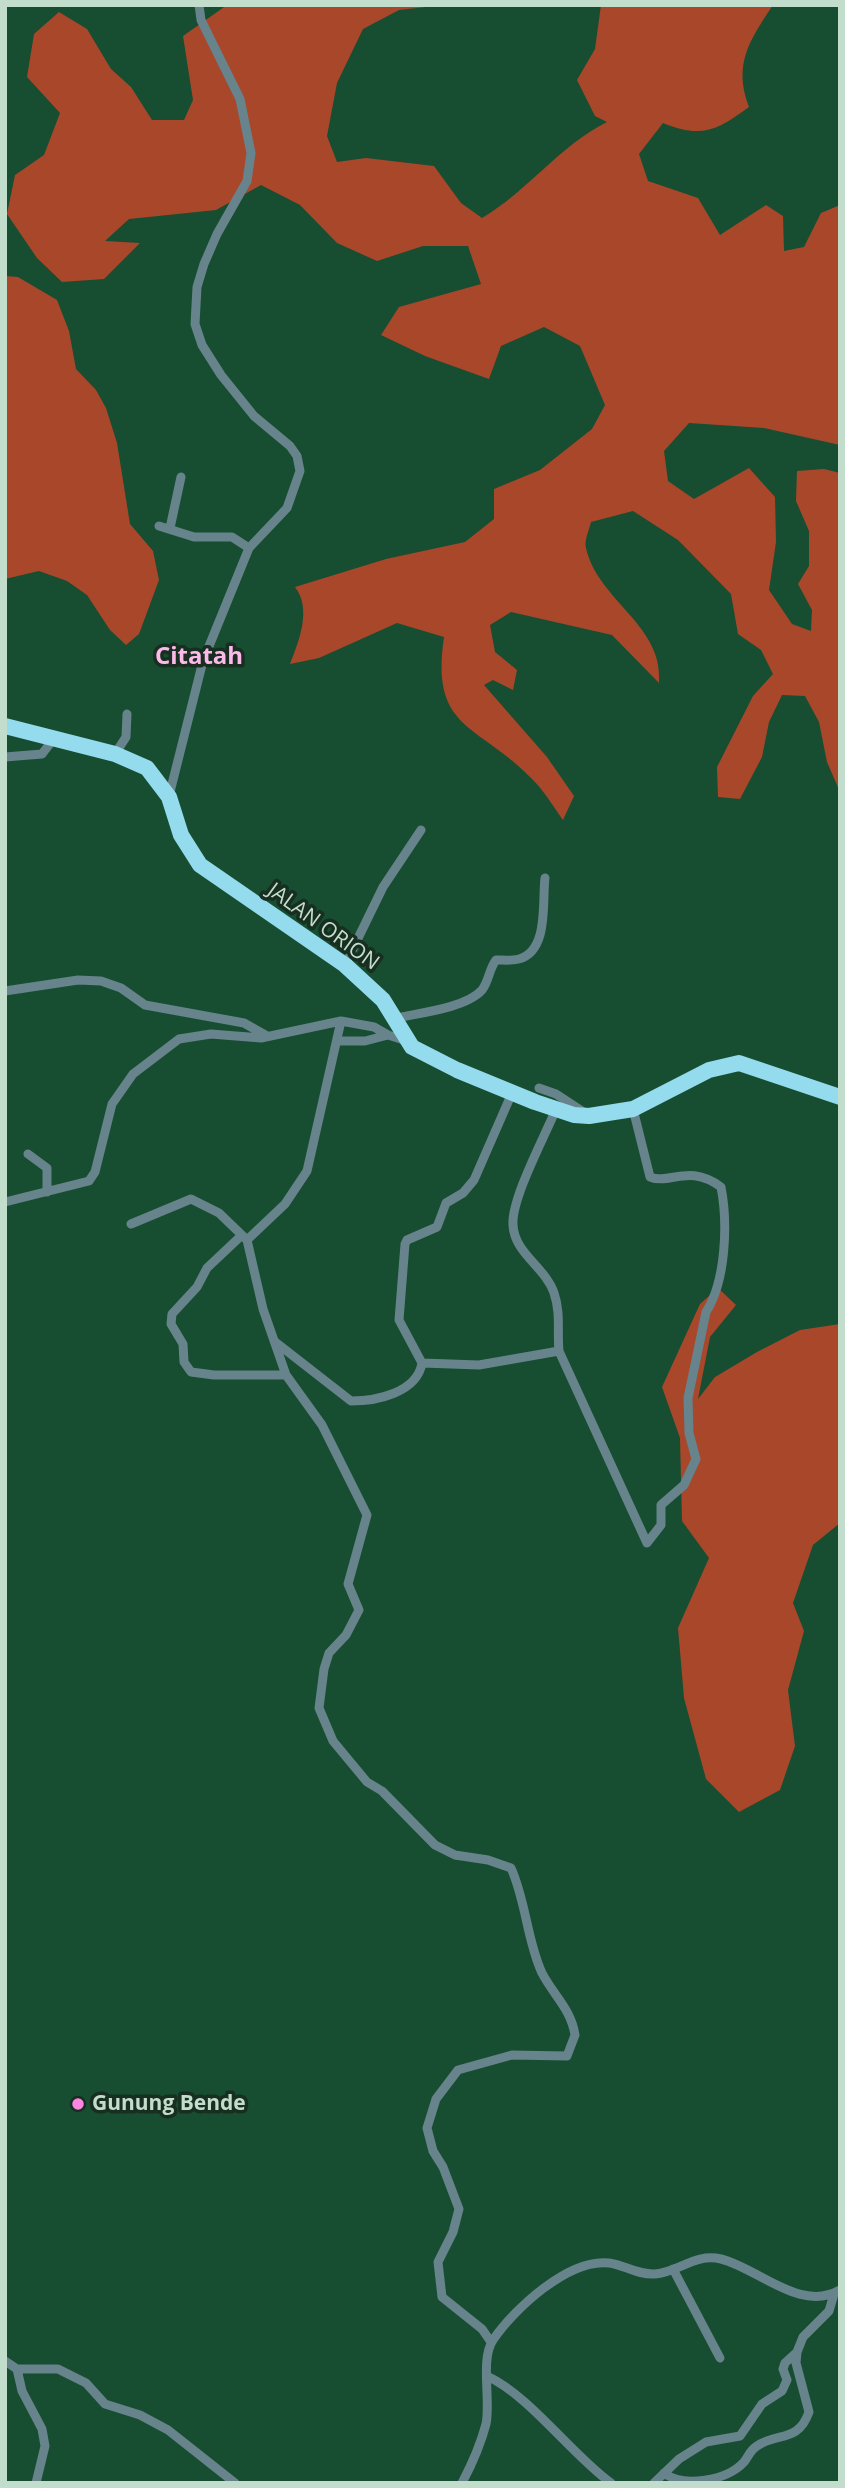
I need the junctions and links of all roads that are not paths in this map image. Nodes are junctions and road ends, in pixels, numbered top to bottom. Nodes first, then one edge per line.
1 (199, 5) edge
2 (181, 477) dead end
3 (159, 526) dead end
4 (170, 528) junction
5 (249, 548) junction
6 (127, 713) dead end
7 (5, 726) edge
8 (55, 737) junction
9 (116, 754) junction
10 (5, 757) edge
11 (169, 797) junction
12 (421, 830) dead end
13 (545, 878) dead end
14 (345, 965) junction
15 (5, 991) edge
16 (396, 1018) junction
17 (341, 1021) junction
18 (388, 1035) junction
19 (267, 1036) junction
20 (337, 1041) junction
21 (407, 1041) junction
22 (539, 1088) dead end
23 (512, 1093) junction
24 (840, 1097) edge
25 (556, 1109) junction
26 (633, 1109) junction
27 (589, 1116) junction
28 (28, 1154) dead end
29 (47, 1192) junction
30 (5, 1202) edge
31 (131, 1224) dead end
32 (245, 1238) junction
33 (272, 1339) junction
34 (559, 1352) junction
35 (422, 1363) junction
36 (286, 1375) junction
37 (673, 2269) junction
38 (837, 2292) edge
39 (491, 2342) junction
40 (797, 2352) junction
41 (720, 2358) dead end
42 (5, 2361) edge
43 (17, 2369) junction
44 (487, 2376) junction
45 (664, 2473) junction
46 (36, 2483) edge
47 (235, 2483) edge
48 (462, 2483) edge
49 (611, 2483) edge
50 (654, 2483) edge

1 - 5 street
2 - 4 street
3 - 4 street
4 - 5 street
5 - 11 street
6 - 9 street
7 - 8 highway, JALAN ORION
8 - 9 highway, JALAN ORION
8 - 10 street
9 - 11 highway, JALAN ORION
11 - 14 highway, JALAN ORION
12 - 14 street
13 - 16 street
14 - 16 highway, JALAN ORION
15 - 19 street
16 - 21 highway, JALAN ORION
17 - 18 street
17 - 19 street
17 - 20 street
18 - 20 street
18 - 21 street
19 - 29 street
20 - 32 street
21 - 23 highway
22 - 27 street
23 - 25 highway
23 - 35 street
24 - 26 highway
25 - 27 highway
25 - 34 street
26 - 27 highway
26 - 34 street
28 - 29 street
29 - 30 street
31 - 32 street
32 - 33 street
32 - 36 street
33 - 35 street
33 - 36 street
34 - 35 street
36 - 39 street
37 - 38 street
37 - 39 street
37 - 41 street
38 - 40 street
39 - 44 street
40 - 45 street
40 - 45 street
42 - 43 street
43 - 46 street
43 - 47 street
44 - 48 street
44 - 49 street
45 - 50 street

